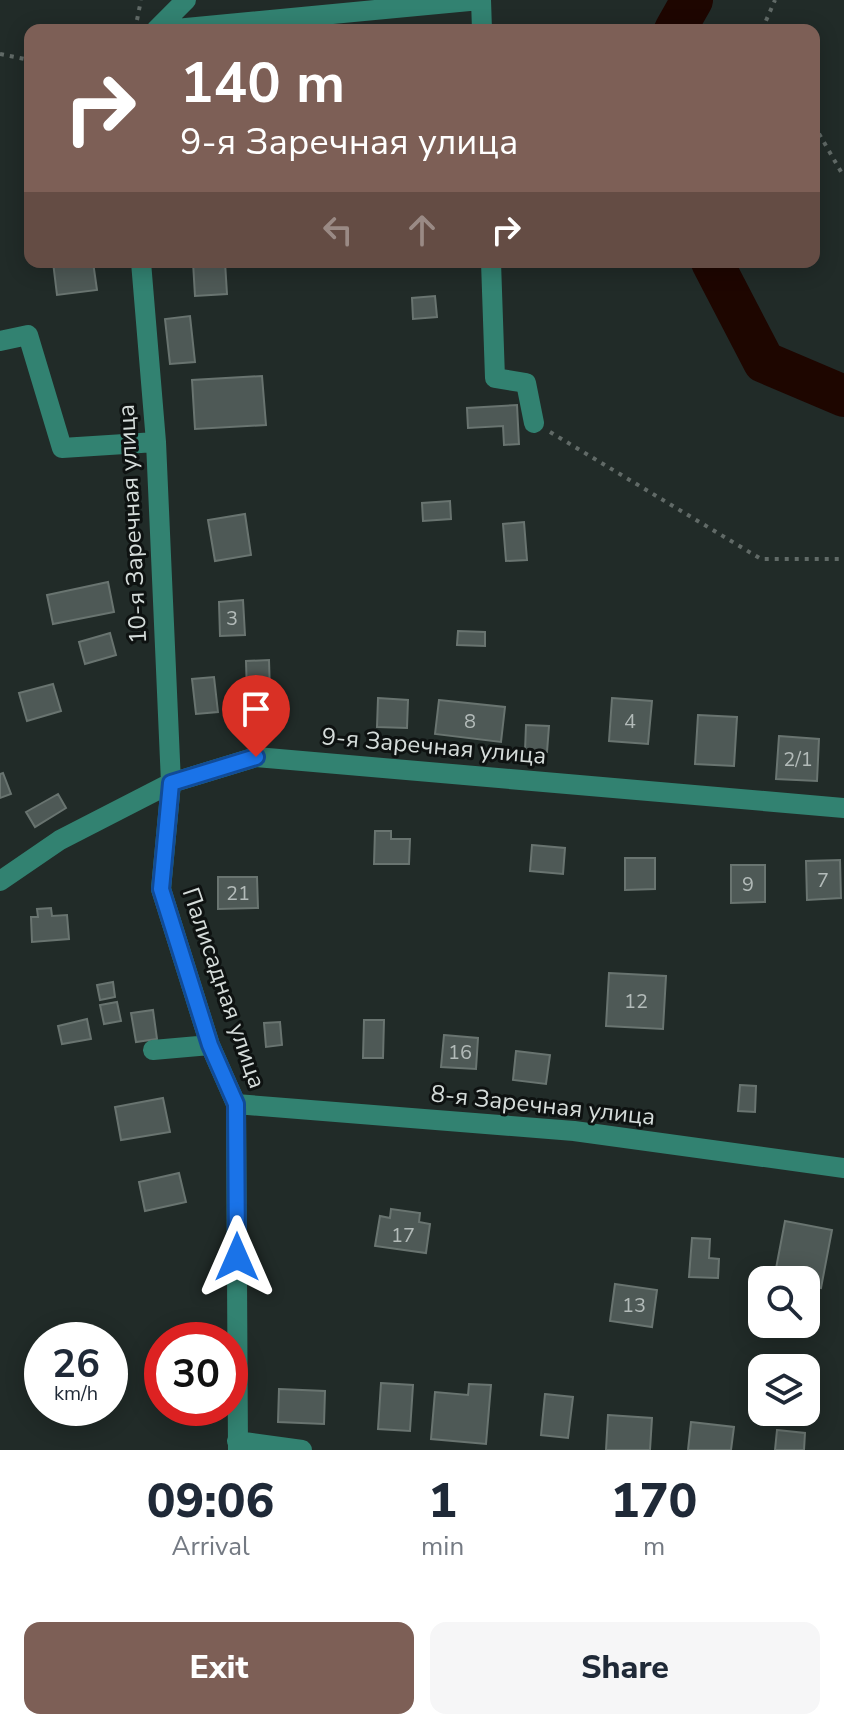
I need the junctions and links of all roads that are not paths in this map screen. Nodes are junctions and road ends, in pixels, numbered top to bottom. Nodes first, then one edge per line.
1 (186, 0) edge
2 (480, 0) edge
3 (162, 24) edge
4 (228, 24) edge
5 (482, 24) edge
6 (142, 268) edge
7 (491, 268) edge
8 (0, 341) edge
9 (534, 423) road end
10 (156, 442) junction
11 (171, 783) junction
12 (844, 808) edge
13 (0, 881) edge
14 (210, 1045) junction
15 (153, 1050) dead end
16 (236, 1104) junction
17 (844, 1168) edge
18 (238, 1446) edge
19 (302, 1450) edge

1 - 3 street
2 - 4 street
2 - 5 street
6 - 10 street, 10-я Заречная улица
7 - 9 street
8 - 10 street
10 - 11 street, 10-я Заречная улица
11 - 12 street, 9-я Заречная улица
11 - 13 street, 9-я Заречная улица
11 - 14 street, Палисадная улица
14 - 15 street
14 - 16 street, Палисадная улица
16 - 17 street, 8-я Заречная улица
16 - 18 street, Палисадная улица
18 - 19 street

